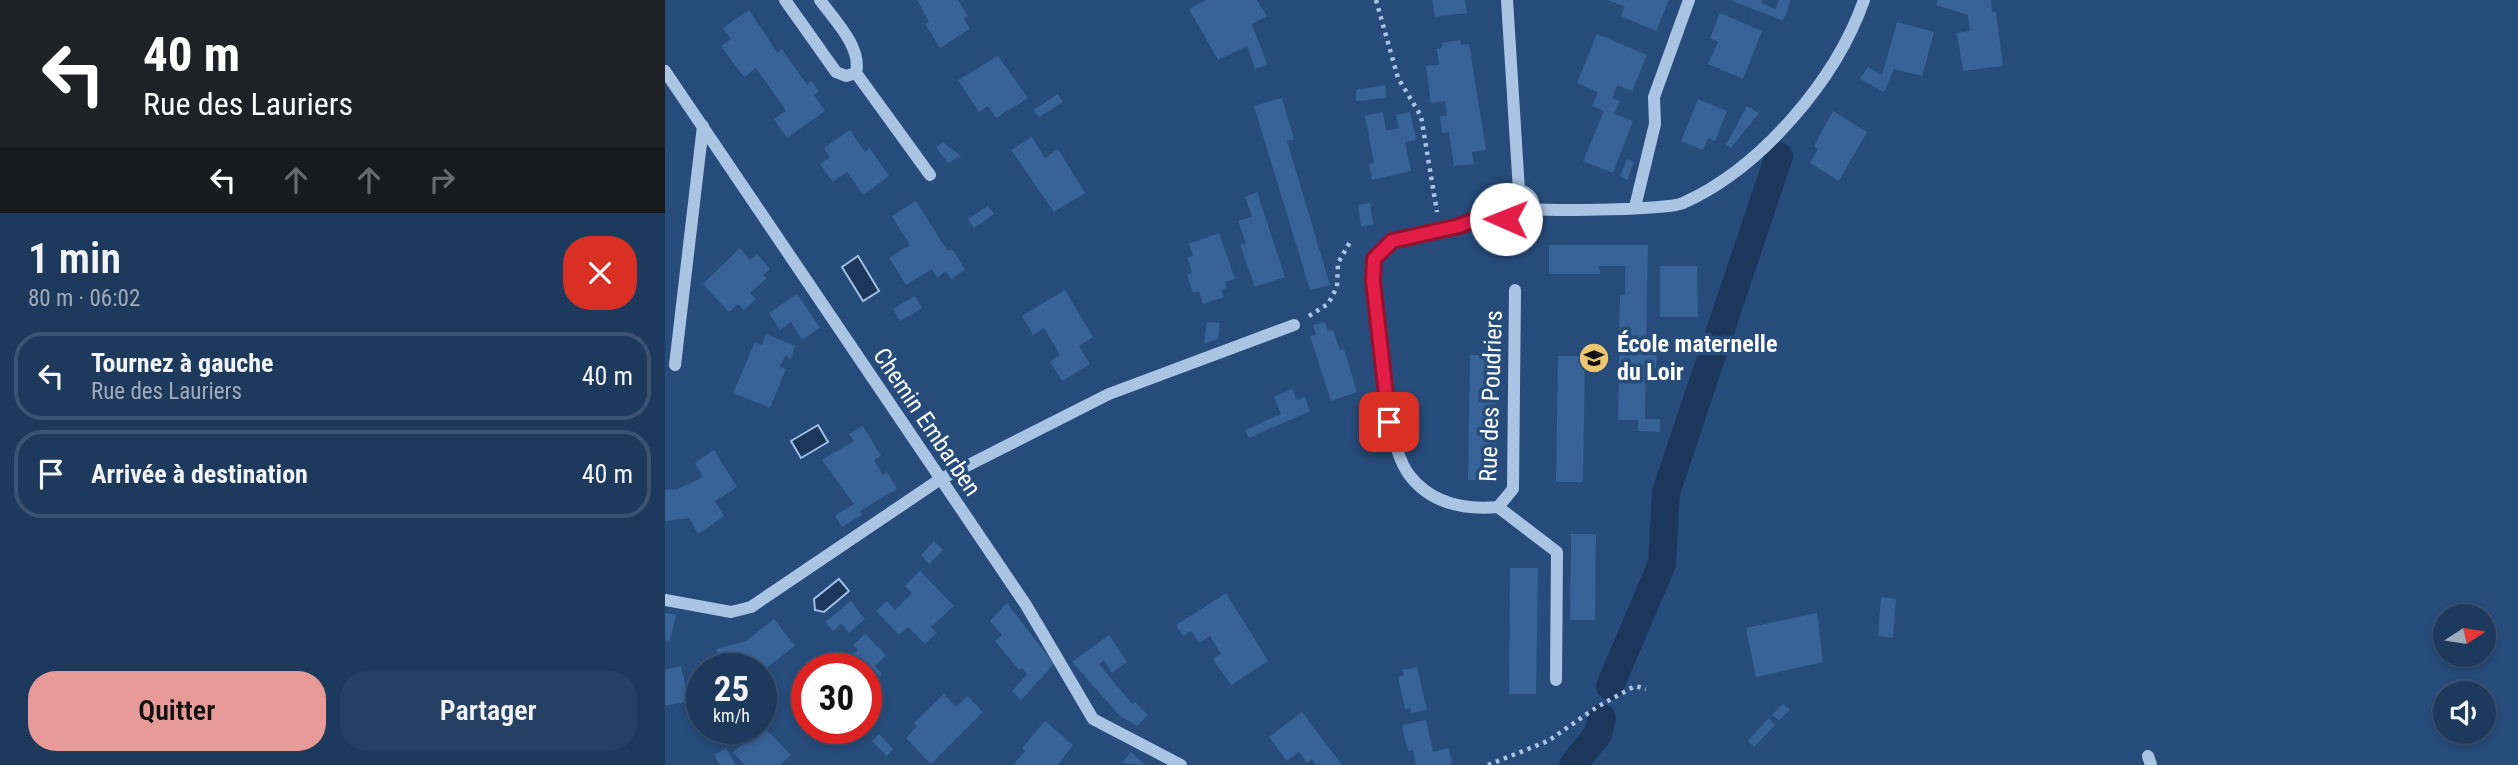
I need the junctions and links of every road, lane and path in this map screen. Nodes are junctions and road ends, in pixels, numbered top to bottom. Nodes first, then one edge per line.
1 (785, 0) edge
2 (820, 0) edge
3 (1375, 0) edge
4 (1507, 0) edge
5 (1689, 0) edge
6 (1864, 0) edge
7 (665, 71) edge
8 (856, 73) junction
9 (703, 126) junction
10 (929, 175) dead end
11 (1519, 191) junction
12 (1635, 207) junction
13 (1534, 209) junction
14 (1501, 210) junction
15 (1440, 230) junction
16 (1350, 242) dead end
17 (1515, 290) dead end
18 (1294, 325) joint
19 (675, 365) dead end
20 (939, 480) junction
21 (1498, 507) junction
22 (665, 600) edge
23 (1556, 680) dead end
24 (1646, 689) dead end
25 (1181, 765) edge
26 (1488, 765) edge

1 - 8 street
2 - 8 street
3 - 15 path
4 - 11 street
5 - 12 street
6 - 12 street
7 - 9 street, Chemin Embarben
8 - 10 street
9 - 19 street
9 - 20 street, Chemin Embarben
11 - 13 street
11 - 14 street
12 - 13 street
13 - 14 street
14 - 15 street
15 - 21 street
16 - 18 path
17 - 21 street, Rue des Poudriers
18 - 20 street
20 - 22 street
20 - 25 street, Chemin Embarben
21 - 23 street, Rue des Poudriers
24 - 26 path

